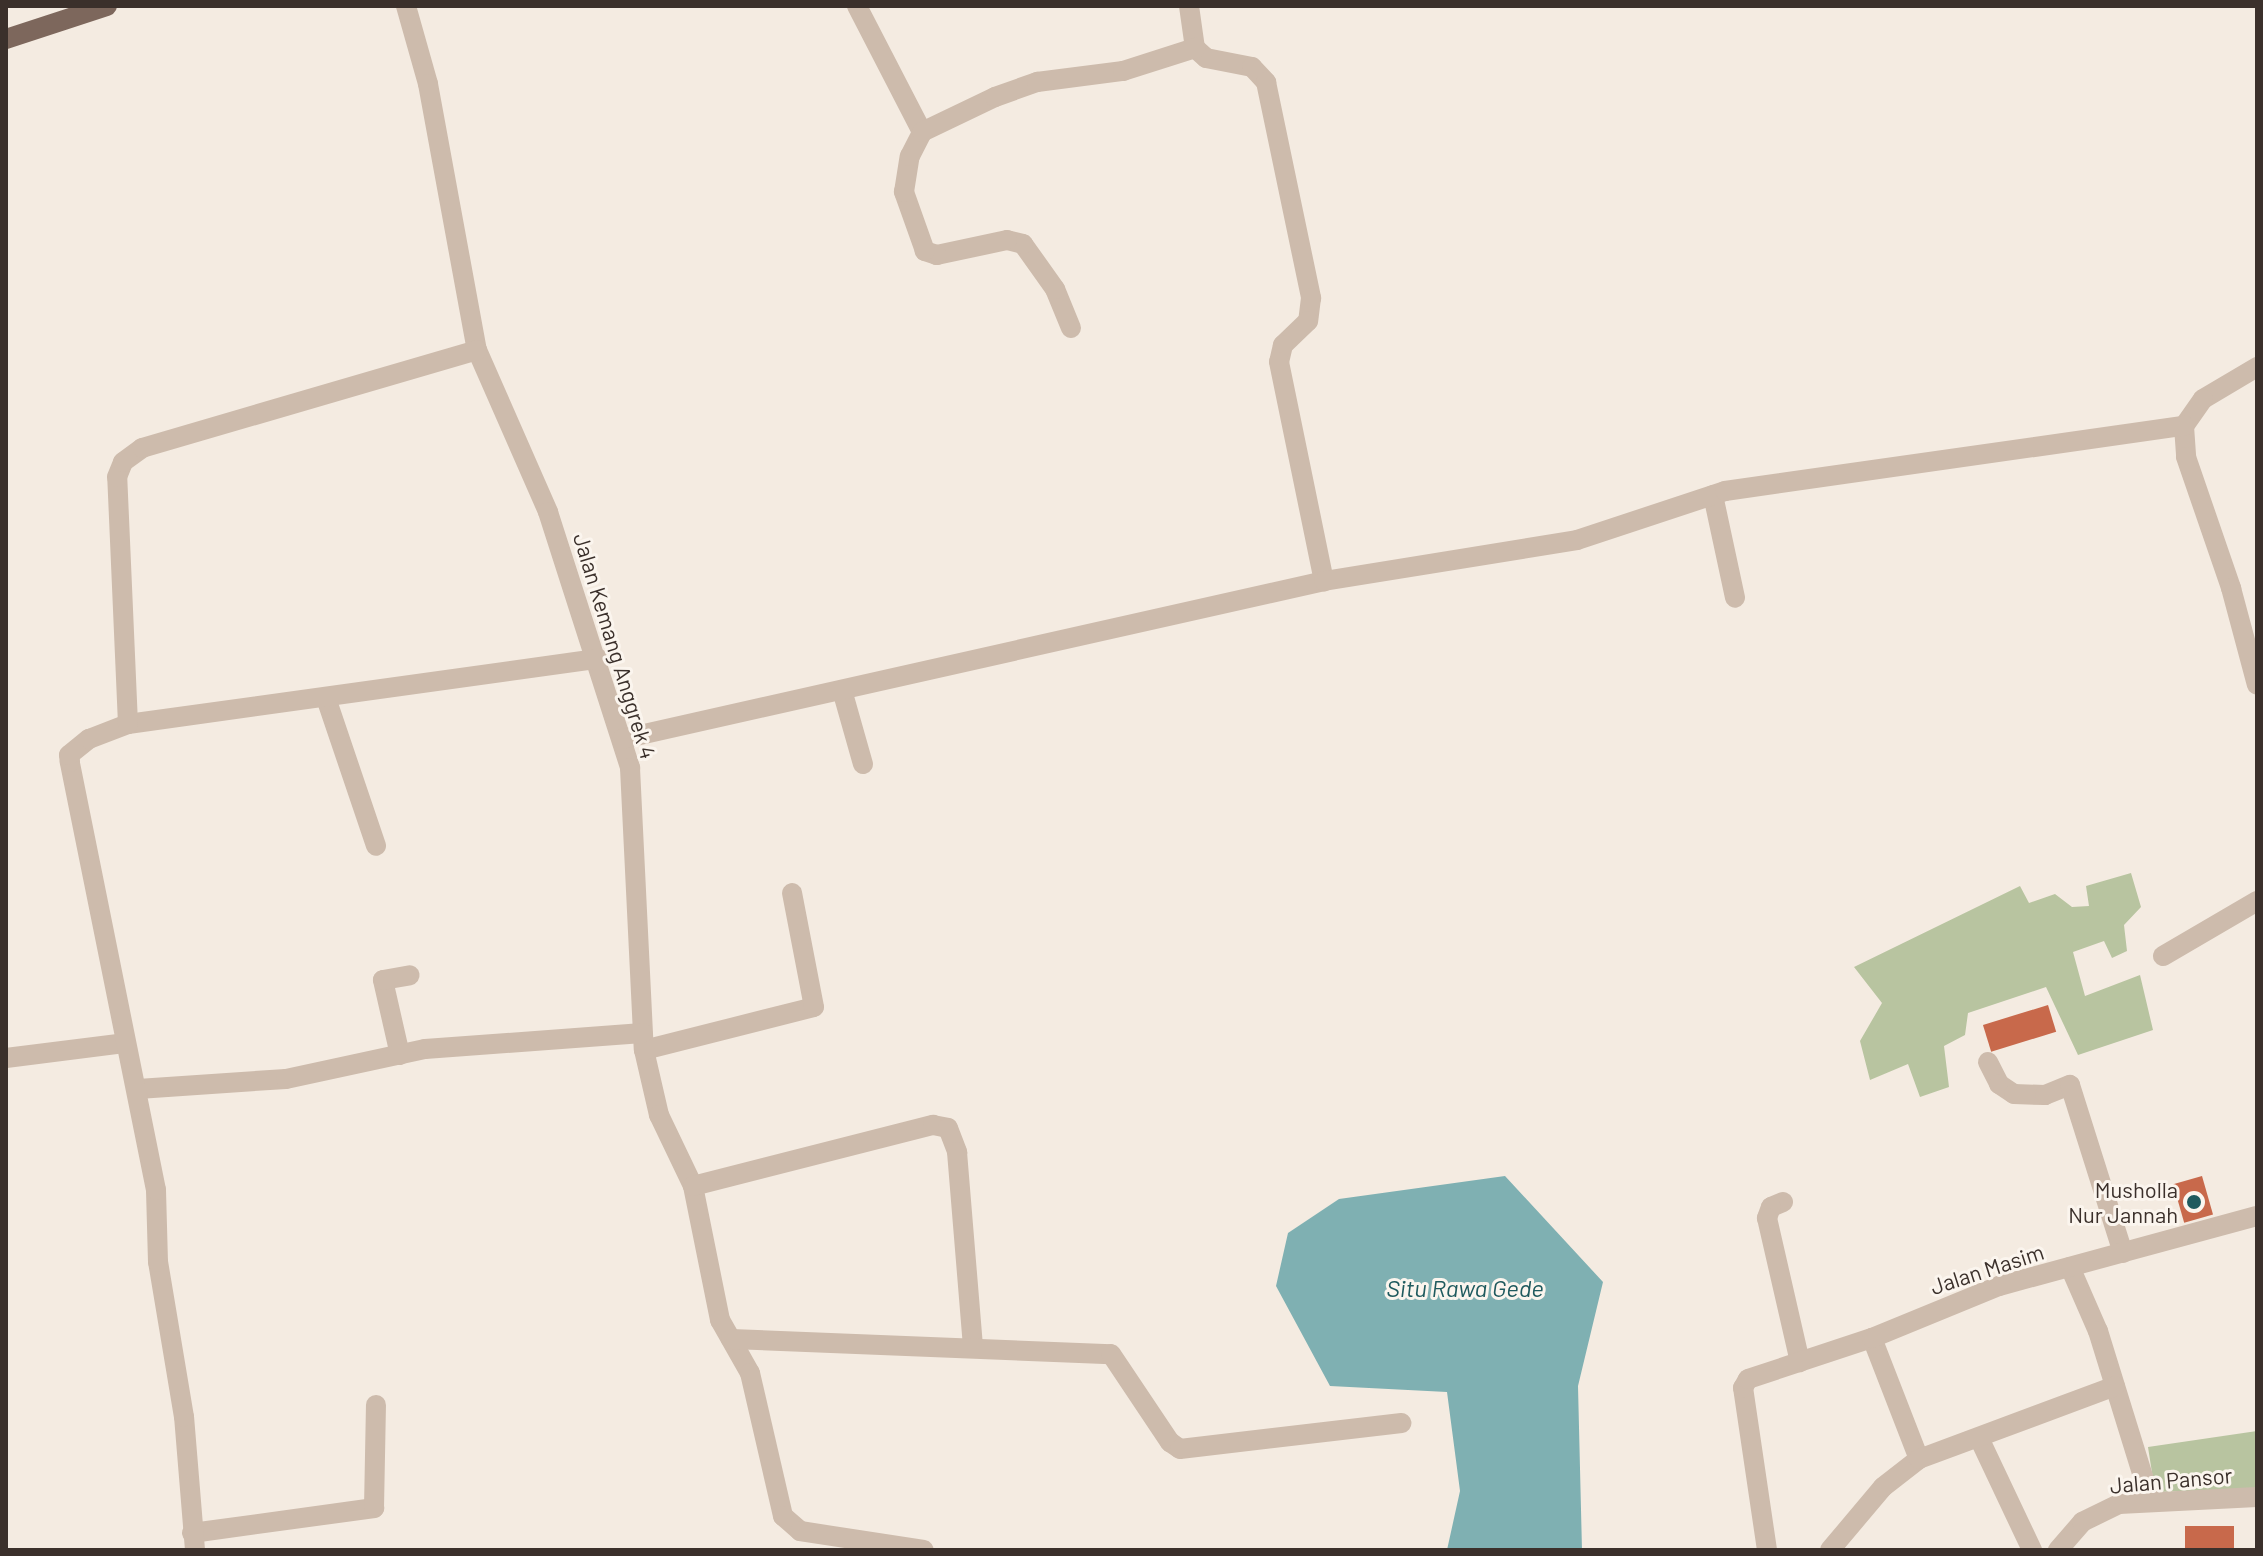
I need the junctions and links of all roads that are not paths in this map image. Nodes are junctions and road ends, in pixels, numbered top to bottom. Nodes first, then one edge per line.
1 (107, 6) edge
2 (406, 6) edge
3 (857, 6) edge
4 (1189, 6) edge
5 (6, 39) edge
6 (1195, 48) junction
7 (922, 132) junction
8 (1071, 328) dead end
9 (477, 350) junction
10 (2257, 367) edge
11 (2184, 426) junction
12 (1713, 495) junction
13 (1324, 581) junction
14 (1735, 598) dead end
15 (2251, 634) edge
16 (599, 659) junction
17 (2257, 685) edge
18 (842, 690) junction
19 (326, 698) junction
20 (128, 724) junction
21 (622, 739) junction
22 (863, 764) dead end
23 (376, 846) dead end
24 (792, 893) dead end
25 (2257, 901) edge
26 (2163, 956) dead end
27 (410, 975) dead end
28 (643, 1041) junction
29 (124, 1043) junction
30 (400, 1055) junction
31 (6, 1058) edge
32 (1988, 1062) dead end
33 (138, 1089) junction
34 (693, 1186) junction
35 (1783, 1202) dead end
36 (2257, 1216) edge
37 (2123, 1253) junction
38 (2070, 1267) junction
39 (1872, 1338) junction
40 (731, 1339) junction
41 (973, 1345) junction
42 (1800, 1362) junction
43 (2115, 1386) junction
44 (376, 1405) dead end
45 (1401, 1423) dead end
46 (1980, 1440) junction
47 (1919, 1459) junction
48 (2257, 1497) edge
49 (2151, 1502) junction
50 (797, 1540) edge
51 (194, 1542) edge
52 (924, 1550) edge
53 (1767, 1550) edge
54 (1830, 1550) edge
55 (2032, 1550) edge
56 (2058, 1550) edge

1 - 5 main road
2 - 9 street, Jalan Kemang Anggrek 4
3 - 7 street
4 - 6 street
6 - 7 street
6 - 13 street
7 - 8 street
9 - 16 street, Jalan Kemang Anggrek 4
9 - 20 street
10 - 11 street
11 - 12 street
11 - 15 street
12 - 13 street
12 - 14 street
13 - 18 street
15 - 17 street
16 - 19 street
16 - 21 street, Jalan Kemang Anggrek 4
18 - 21 street
18 - 22 street
19 - 20 street
19 - 23 street
20 - 29 street
21 - 28 street, Jalan Kemang Anggrek 4
24 - 28 street
25 - 26 street
27 - 30 street
28 - 30 street
28 - 34 street, Jalan Kemang Anggrek 4
29 - 31 street
29 - 33 street
30 - 33 street
32 - 37 street
33 - 51 street
34 - 40 street, Jalan Kemang Anggrek 4
34 - 41 street
35 - 42 street
36 - 37 street, Jalan Masim
37 - 38 street, Jalan Masim
38 - 39 street, Jalan Masim
38 - 43 street
39 - 42 street, Jalan Masim
39 - 47 street
40 - 41 street
40 - 50 street, Jalan Kemang Anggrek 4
41 - 45 street
42 - 53 street, Jalan Masim
43 - 46 street
43 - 49 street
44 - 51 street
46 - 47 street
46 - 55 street
47 - 54 street
48 - 49 street, Jalan Pansor
49 - 56 street, Jalan Pansor
50 - 52 street, Jalan Kemang Anggrek 4

